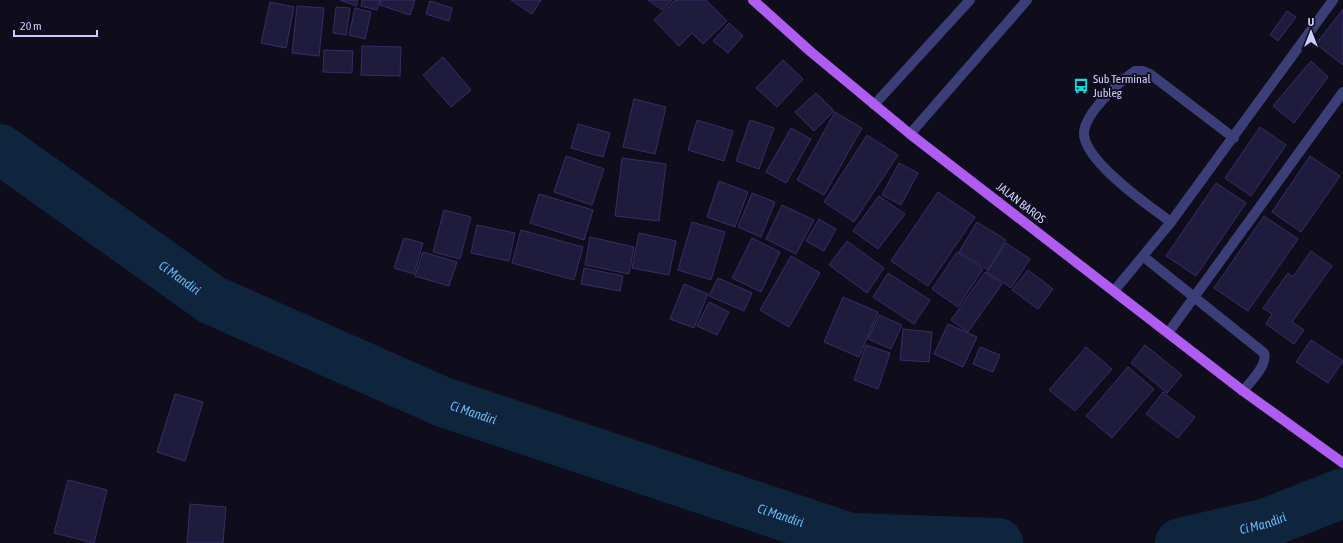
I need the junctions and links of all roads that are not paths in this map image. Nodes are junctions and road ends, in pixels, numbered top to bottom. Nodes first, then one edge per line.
1 (753, 0) edge
2 (970, 0) edge
3 (1027, 0) edge
4 (1333, 0) edge
5 (1343, 92) edge
6 (874, 105) junction
7 (910, 134) junction
8 (1234, 138) junction
9 (1171, 222) junction
10 (1144, 257) junction
11 (1114, 291) junction
12 (1194, 298) junction
13 (1168, 333) junction
14 (1243, 391) junction
15 (1343, 463) edge

1 - 6 main road, JALAN BAROS
2 - 6 lane
3 - 7 lane
4 - 8 lane
5 - 12 lane
6 - 7 main road, JALAN BAROS
7 - 11 main road, JALAN BAROS
8 - 9 lane
8 - 9 lane
9 - 10 lane
10 - 11 lane
10 - 12 lane
11 - 13 main road, JALAN BAROS
12 - 13 lane
12 - 14 lane
13 - 14 main road, JALAN BAROS
14 - 15 main road, JALAN BAROS

